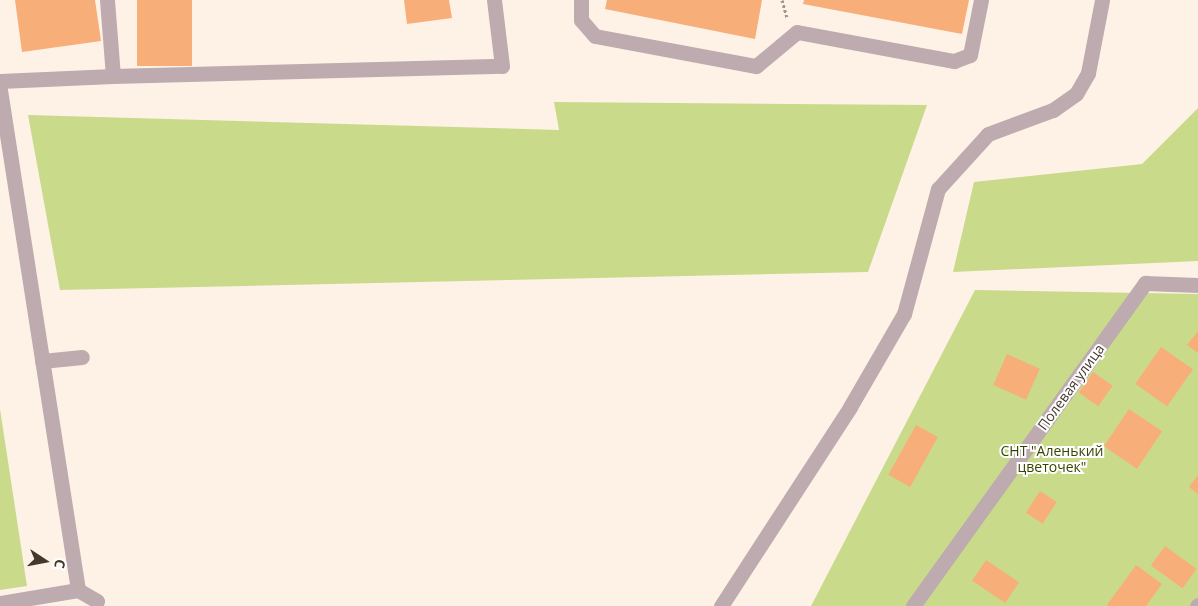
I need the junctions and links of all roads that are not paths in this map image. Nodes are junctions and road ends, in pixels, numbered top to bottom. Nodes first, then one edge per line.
1 (106, 0) edge
2 (494, 0) edge
3 (581, 0) edge
4 (981, 0) edge
5 (1102, 0) edge
6 (113, 76) junction
7 (0, 81) edge
8 (0, 90) edge
9 (1198, 285) edge
10 (82, 357) dead end
11 (42, 361) junction
12 (78, 590) junction
13 (98, 601) dead end
14 (0, 603) edge
15 (721, 606) edge
16 (913, 606) edge

1 - 6 street
2 - 6 street
3 - 4 street
5 - 15 street
6 - 7 street
8 - 11 street
9 - 16 street, Полевая улица
10 - 11 street
11 - 12 street
12 - 13 street
12 - 14 street

